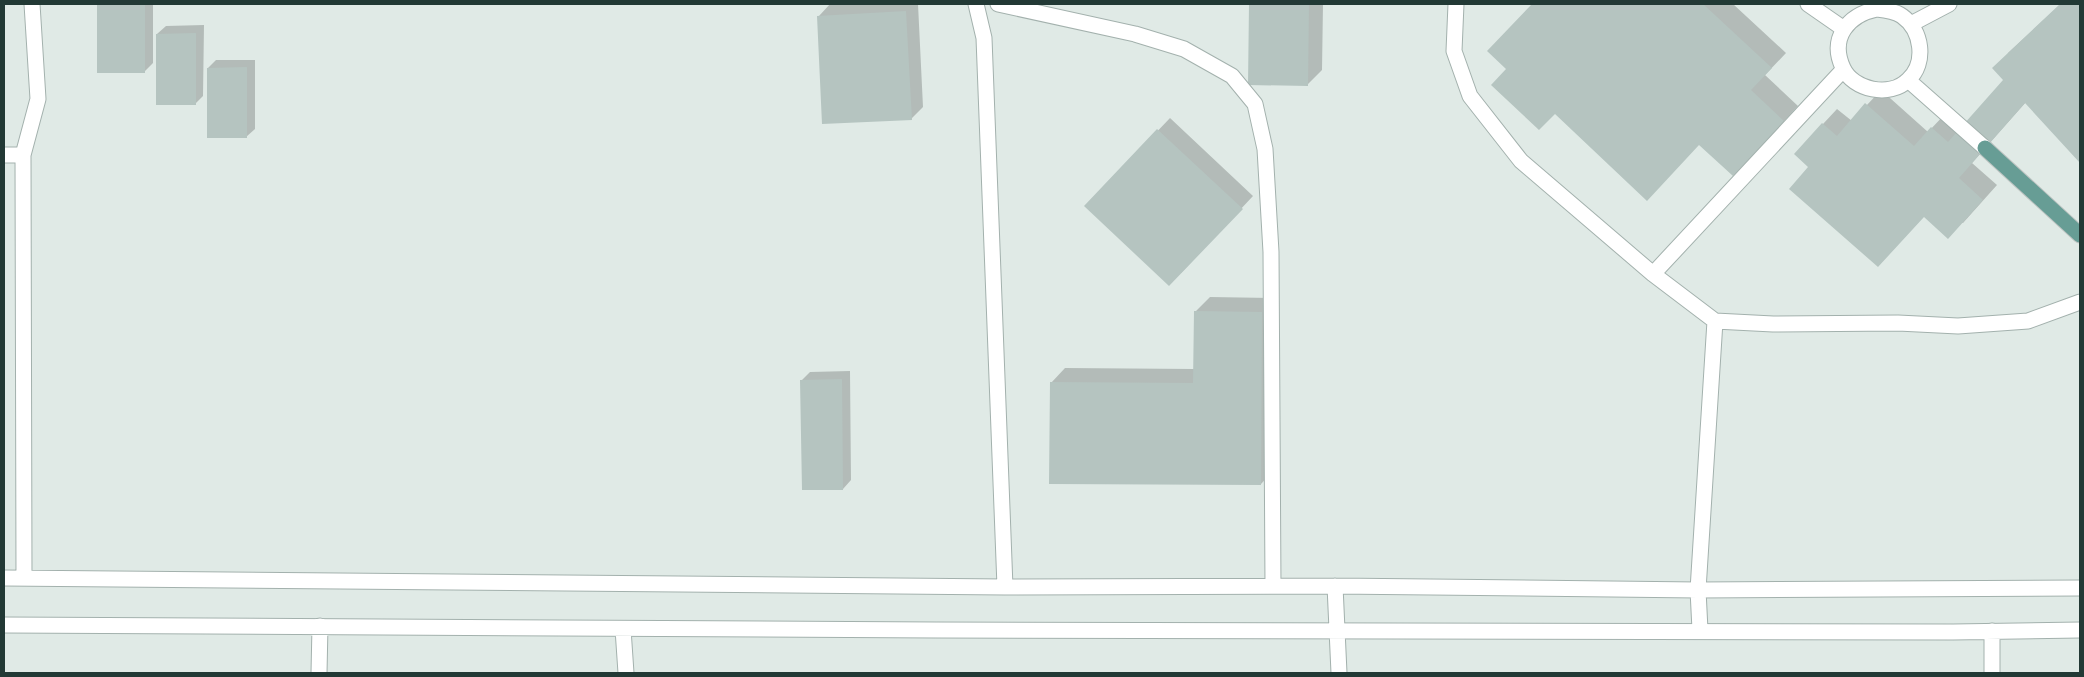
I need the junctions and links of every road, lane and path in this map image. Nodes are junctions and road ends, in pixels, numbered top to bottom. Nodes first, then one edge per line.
1 (32, 4) edge
2 (976, 4) edge
3 (998, 4) edge
4 (1456, 4) edge
5 (1808, 4) edge
6 (1949, 4) edge
7 (1911, 24) junction
8 (1844, 29) junction
9 (1843, 70) junction
10 (1908, 80) junction
11 (1985, 148) joint
12 (4, 155) edge
13 (24, 155) junction
14 (2080, 235) edge
15 (1652, 274) junction
16 (2080, 302) edge
17 (1715, 321) junction
18 (4, 578) edge
19 (24, 578) junction
20 (1273, 586) junction
21 (1335, 586) junction
22 (1005, 587) junction
23 (2080, 588) edge
24 (1698, 590) junction
25 (4, 625) edge
26 (320, 626) junction
27 (623, 629) junction
28 (1337, 630) junction
29 (1700, 630) junction
30 (2080, 630) edge
31 (1992, 631) junction
32 (319, 673) edge
33 (626, 673) edge
34 (1339, 673) edge
35 (1992, 673) edge

1 - 13 street
2 - 22 street
3 - 20 street
4 - 15 street
5 - 8 street
6 - 7 street
7 - 8 street
7 - 10 street
8 - 9 street
9 - 10 street
9 - 15 street
10 - 11 street
11 - 14 main road
12 - 13 street
13 - 19 street
15 - 17 street
16 - 17 street
17 - 24 street
18 - 19 street
19 - 22 street
20 - 21 street
20 - 22 street
21 - 24 street
21 - 28 street
23 - 24 street
24 - 29 street
25 - 26 street
26 - 27 street
26 - 32 street
27 - 28 street
27 - 33 street
28 - 29 street
28 - 34 street
29 - 31 street
30 - 31 street
31 - 35 street

